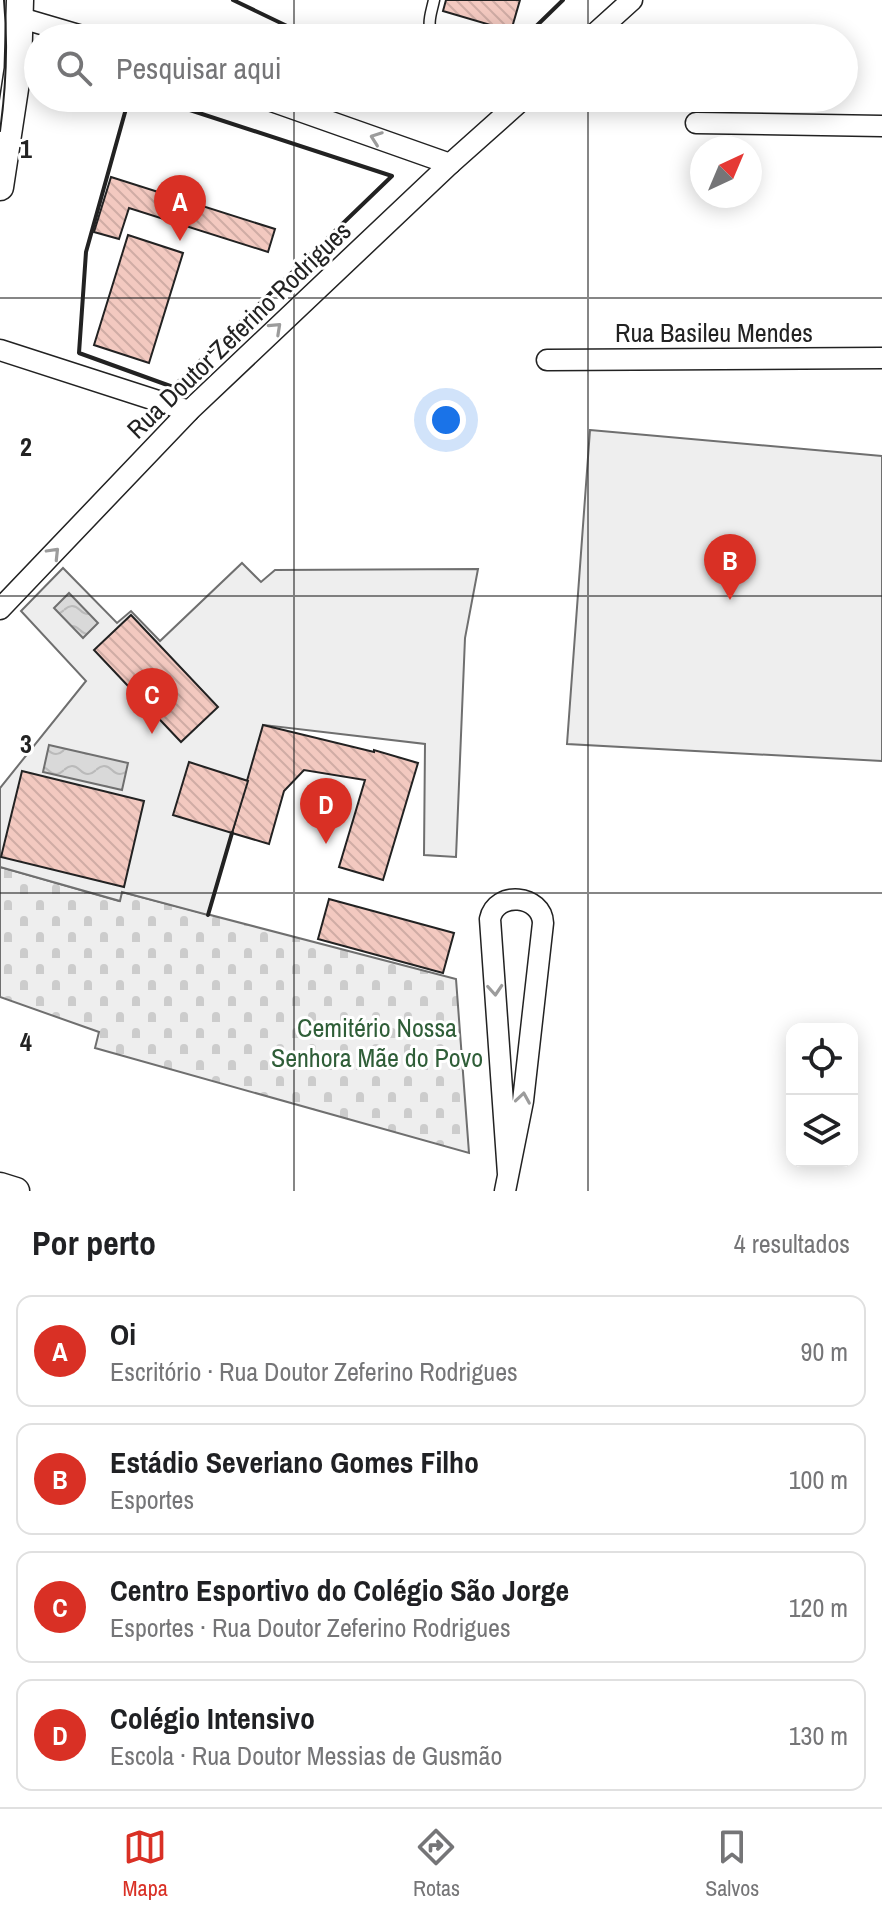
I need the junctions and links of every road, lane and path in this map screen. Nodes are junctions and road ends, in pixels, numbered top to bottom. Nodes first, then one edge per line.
1 (434, 0) edge
2 (632, 0) edge
3 (20, 9) edge
4 (56, 24) edge
5 (428, 24) edge
6 (605, 24) edge
7 (303, 112) edge
8 (508, 112) edge
9 (696, 123) dead end
10 (882, 126) edge
11 (450, 164) junction
12 (0, 187) edge
13 (0, 350) edge
14 (882, 358) edge
15 (547, 360) dead end
16 (189, 411) junction
17 (0, 609) edge
18 (499, 1041) junction
19 (530, 1046) junction
20 (507, 1182) edge
21 (0, 1186) edge
22 (16, 1191) edge

1 - 5 lane
2 - 6 street
3 - 4 street
3 - 12 street
11 -> 7 street
8 - 11 street, Rua Doutor Zeferino Rodrigues
9 - 10 street
16 -> 11 street, Rua Doutor Zeferino Rodrigues
13 - 16 street
14 - 15 street, Rua Basileu Mendes
17 -> 16 street, Rua Doutor Zeferino Rodrigues
18 - 19 street
19 -> 18 street
18 - 20 street
20 -> 19 street
21 - 22 street

